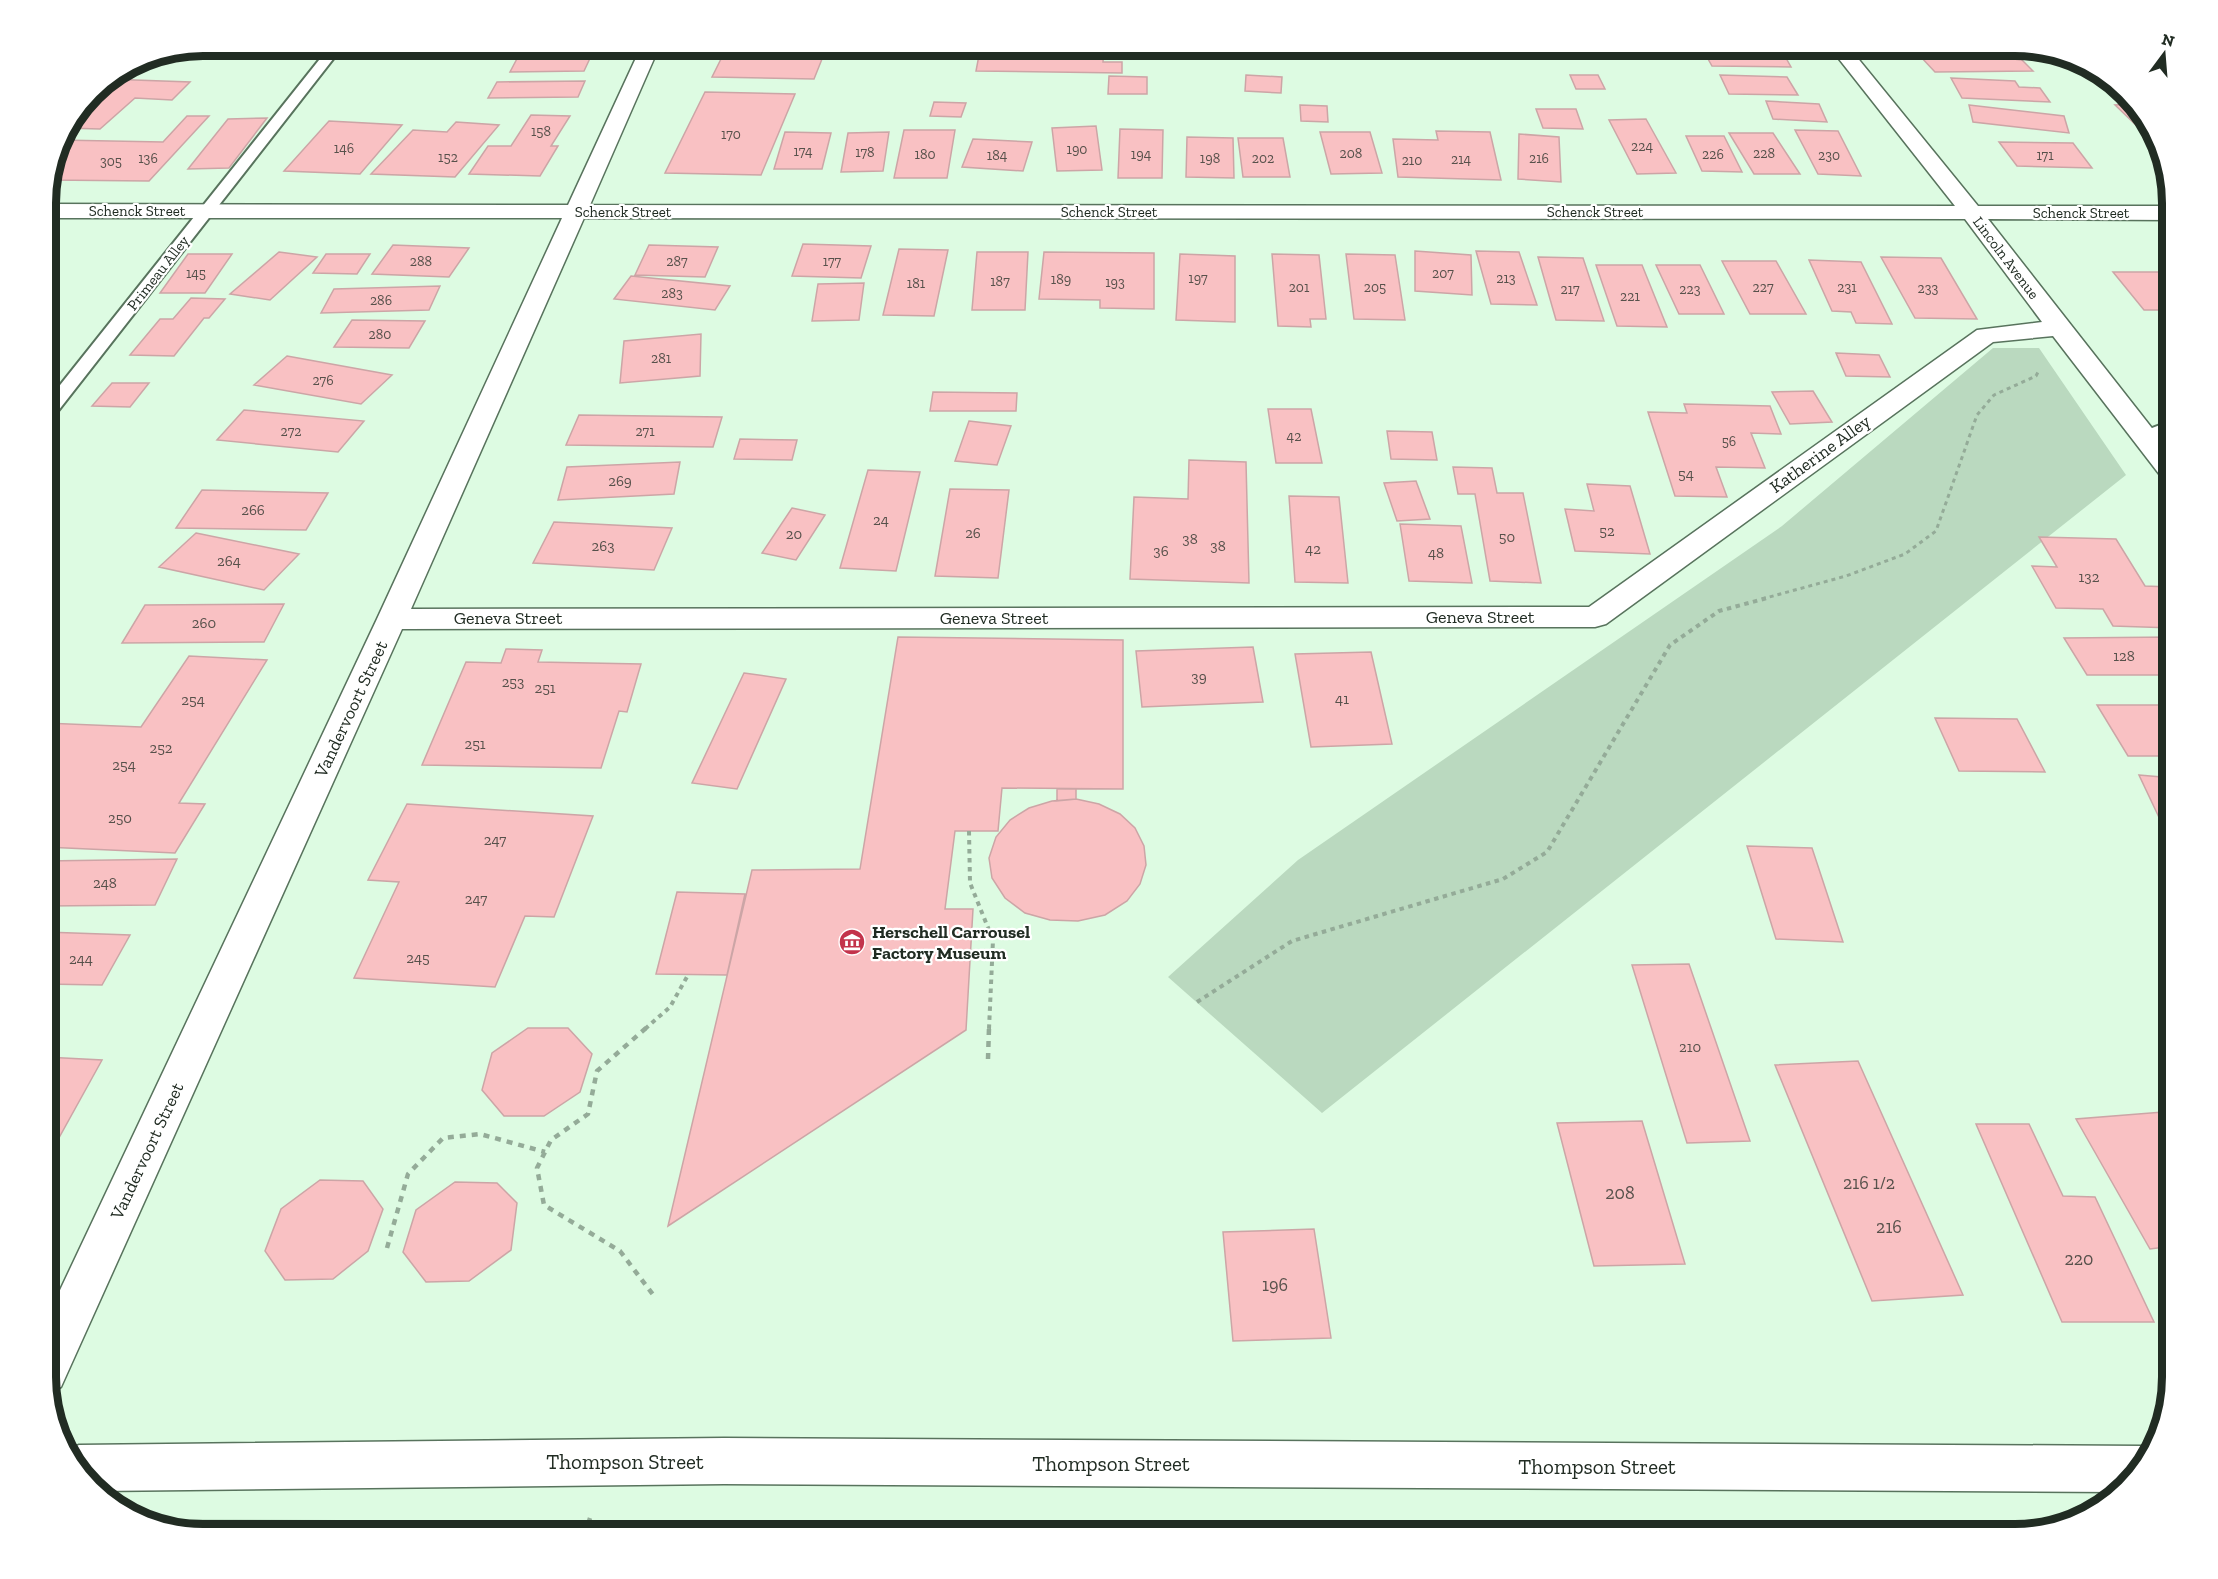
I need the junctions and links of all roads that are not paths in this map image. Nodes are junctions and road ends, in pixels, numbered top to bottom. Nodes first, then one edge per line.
1 (329, 56) edge
2 (646, 56) edge
3 (1846, 56) edge
4 (56, 211) edge
5 (206, 211) junction
6 (576, 212) junction
7 (1971, 213) junction
8 (2163, 213) edge
9 (2059, 328) junction
10 (56, 402) edge
11 (2163, 429) edge
12 (2145, 437) junction
13 (2163, 460) edge
14 (1595, 616) joint
15 (392, 619) junction
16 (56, 1347) edge
17 (88, 1468) edge
18 (2130, 1469) edge

1 - 5 lane, Primeau Alley
2 - 6 street, Vandervoort Street
3 - 7 street, Lincoln Avenue
4 - 5 street, Schenck Street
5 - 6 street, Schenck Street
5 - 10 lane, Primeau Alley
6 - 7 street, Schenck Street
6 - 15 street, Vandervoort Street
7 - 8 street, Schenck Street
7 - 9 street, Lincoln Avenue
9 - 12 street, Lincoln Avenue
9 - 14 street, Katherine Alley
11 - 12 lane
12 - 13 street, Lincoln Avenue
14 - 15 street, Geneva Street
15 - 16 street, Vandervoort Street
17 - 18 street, Thompson Street

